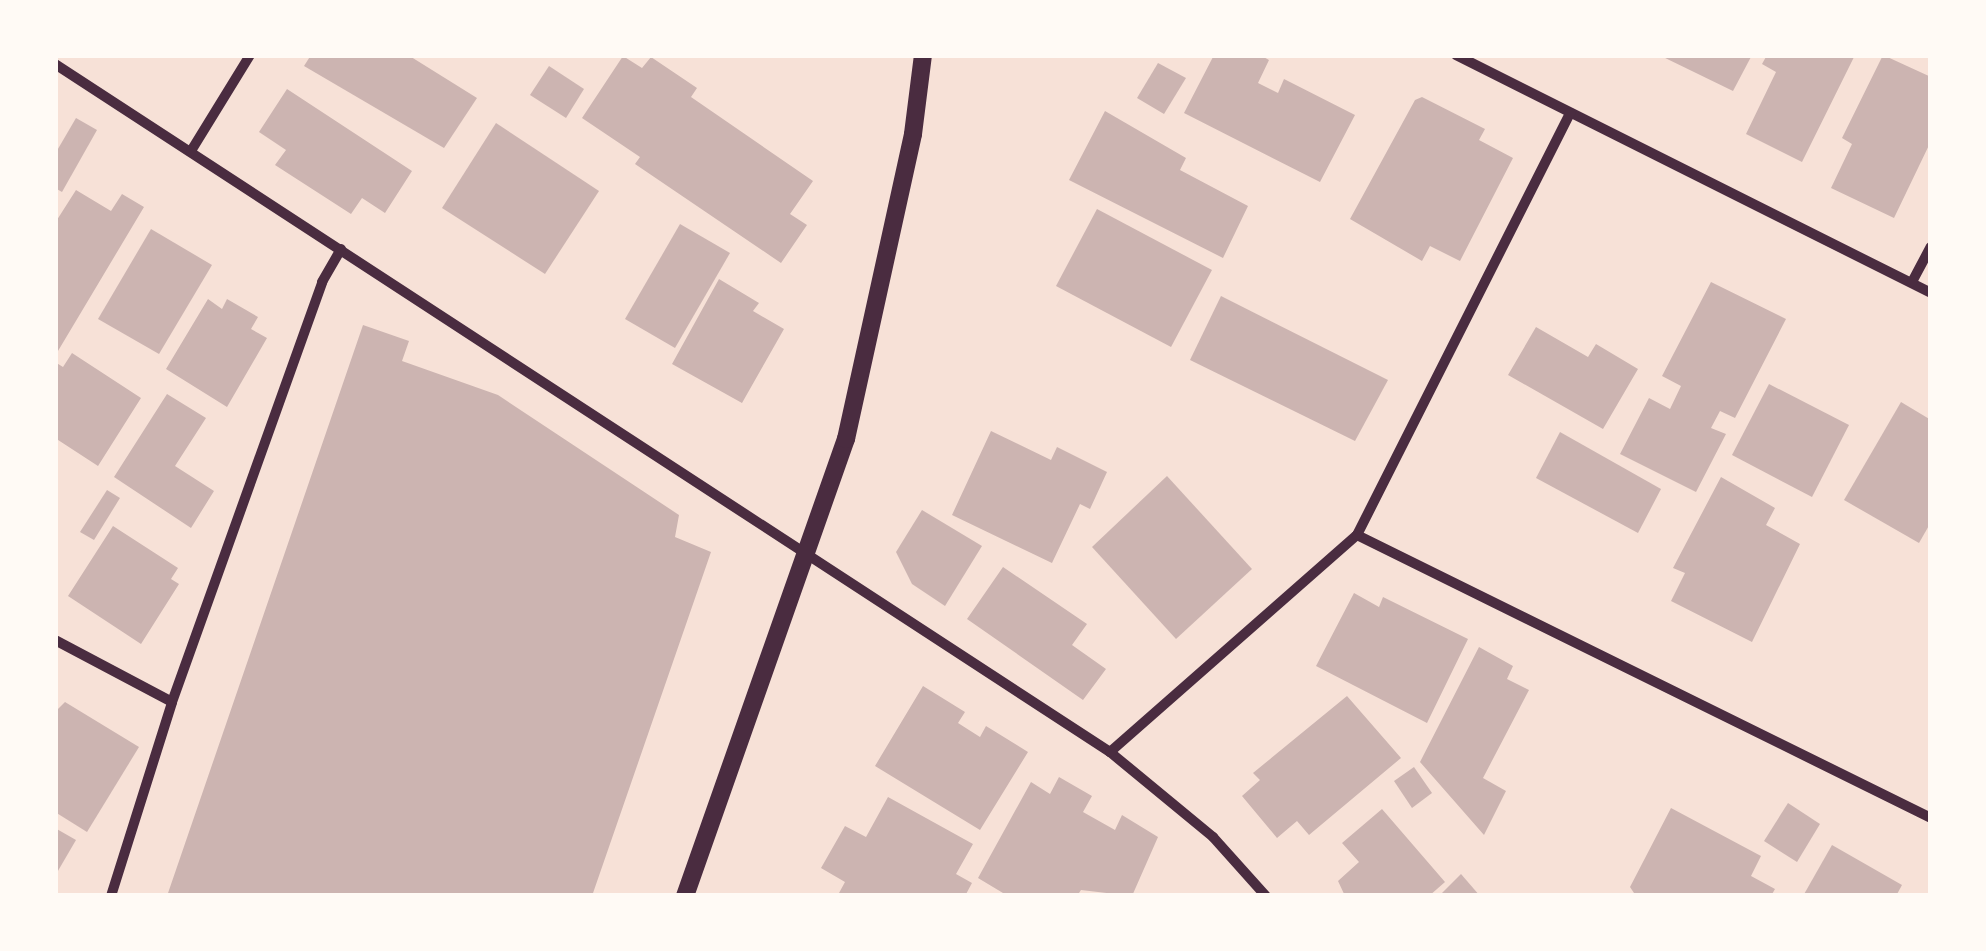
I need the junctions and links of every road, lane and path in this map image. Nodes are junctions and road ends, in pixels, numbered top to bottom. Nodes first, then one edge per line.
1 (250, 55) edge
2 (923, 55) edge
3 (1456, 55) edge
4 (55, 64) edge
5 (1570, 113) junction
6 (191, 151) junction
7 (1931, 246) edge
8 (341, 248) junction
9 (1912, 282) junction
10 (1931, 293) edge
11 (1357, 535) junction
12 (802, 552) junction
13 (55, 640) edge
14 (172, 702) junction
15 (1110, 752) junction
16 (1931, 818) edge
17 (111, 896) edge
18 (684, 896) edge
19 (1266, 896) edge

1 - 6 street
2 - 12 street
3 - 5 street
4 - 6 street
5 - 9 street
5 - 11 street
6 - 8 street
7 - 9 street
8 - 12 street
8 - 14 street
9 - 10 street
11 - 15 street
11 - 16 street
12 - 15 street
12 - 18 street
13 - 14 street
14 - 17 street
15 - 19 street

